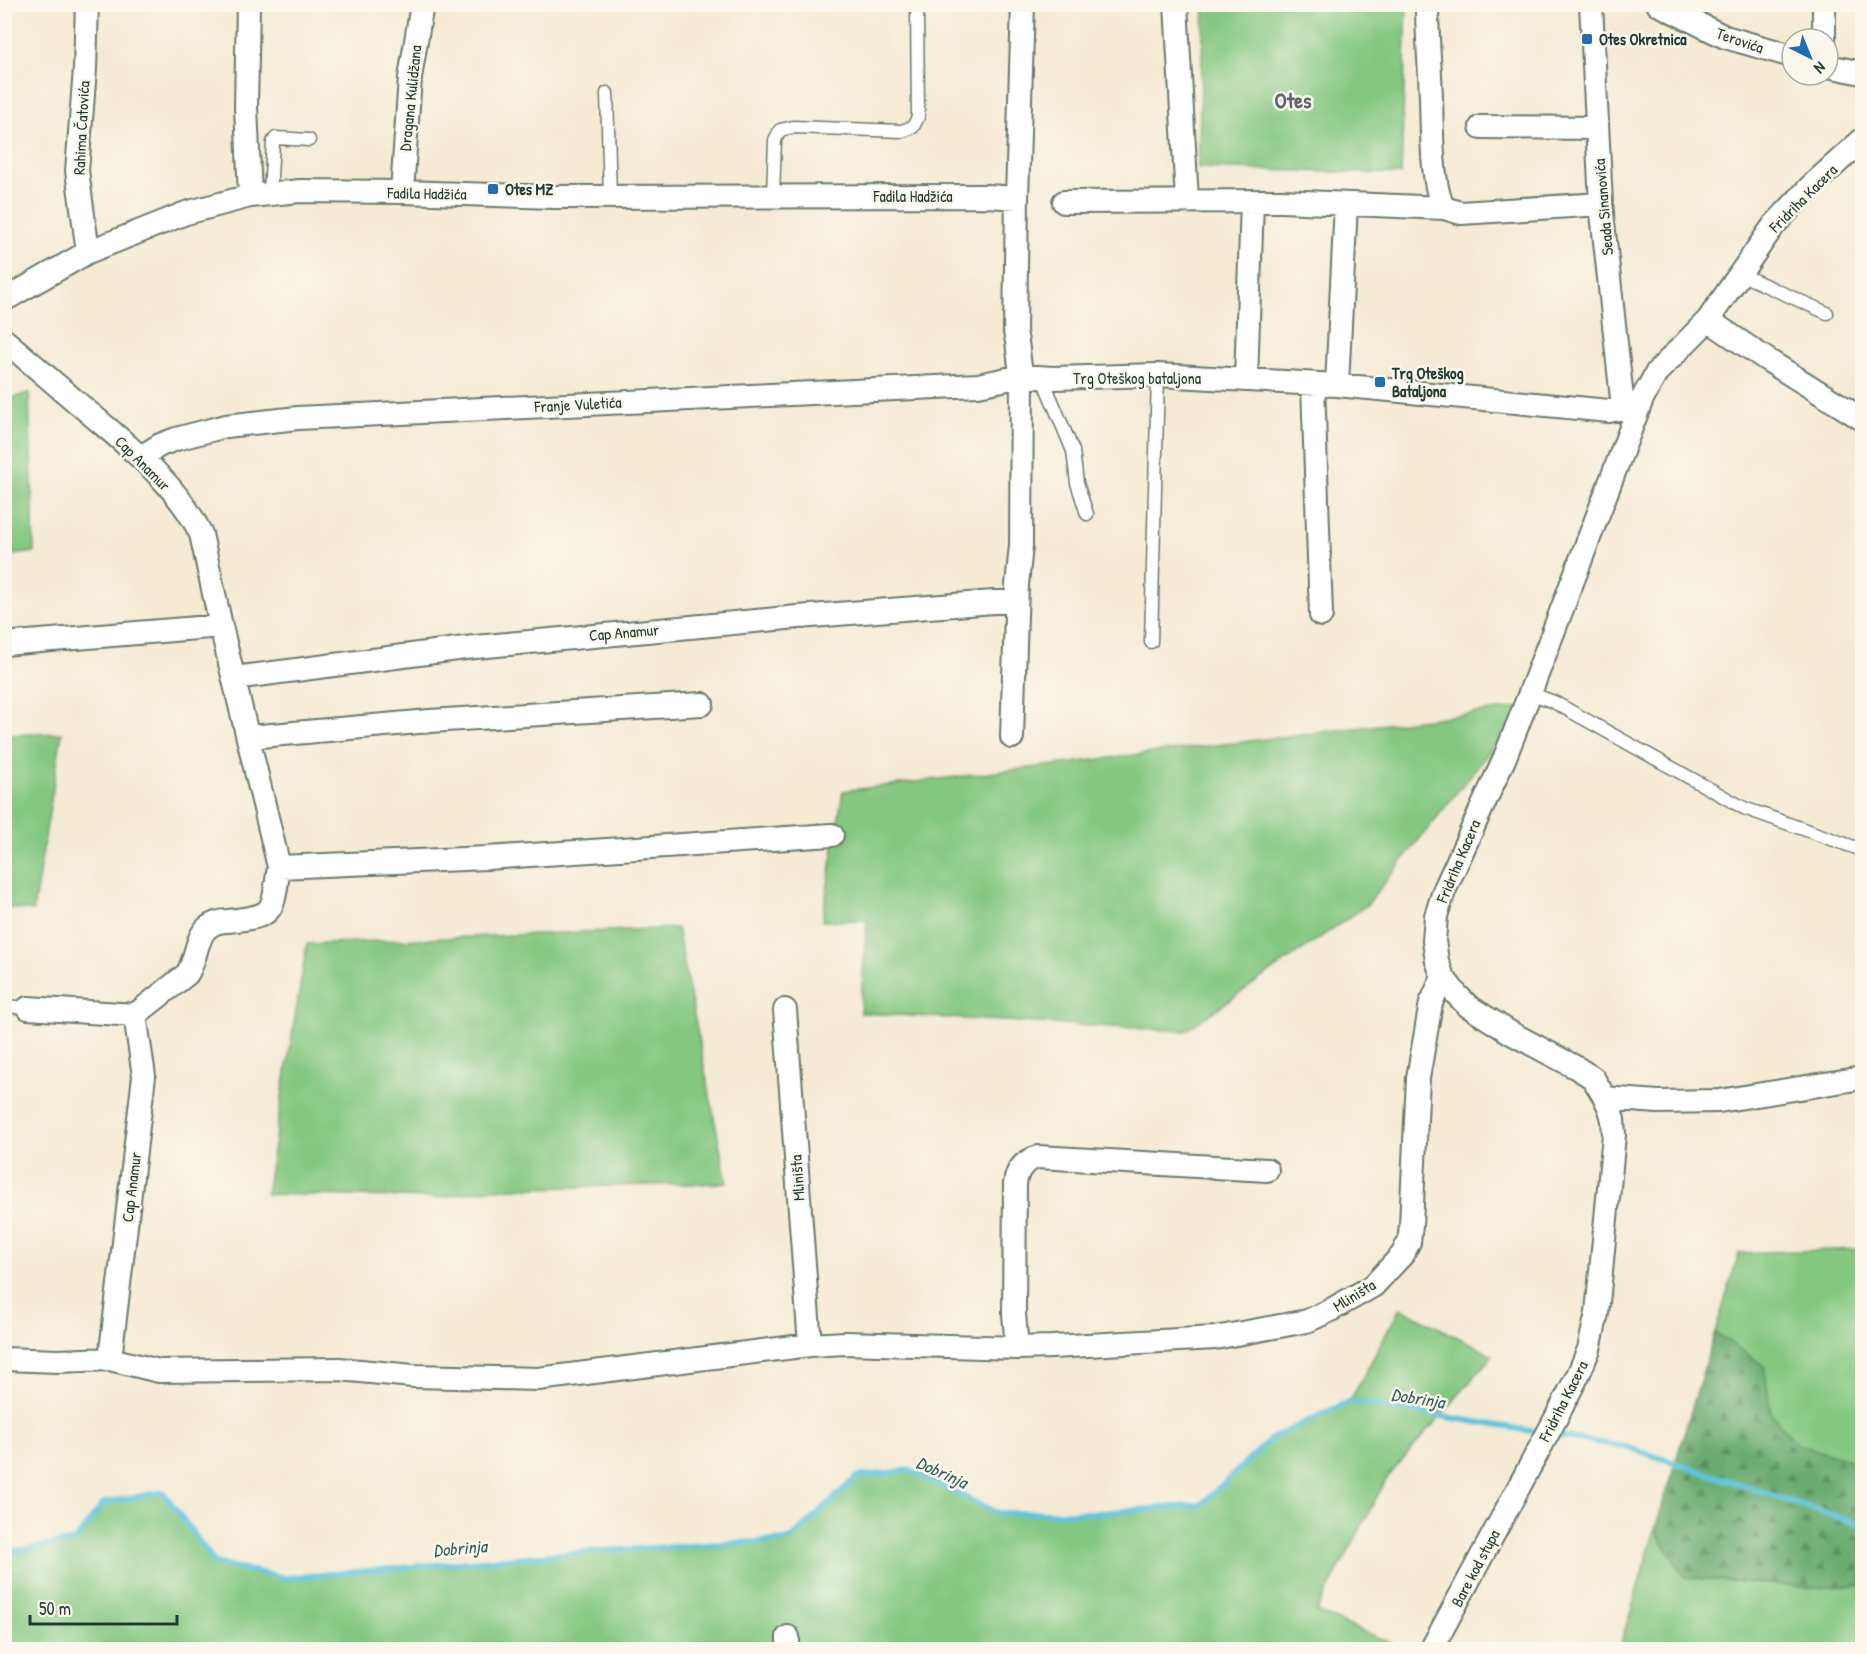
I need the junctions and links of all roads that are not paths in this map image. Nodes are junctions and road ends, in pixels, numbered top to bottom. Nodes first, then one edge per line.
1 (87, 4) edge
2 (248, 4) edge
3 (422, 4) edge
4 (917, 4) edge
5 (1023, 4) edge
6 (1176, 4) edge
7 (1427, 4) edge
8 (1591, 4) edge
9 (1658, 4) edge
10 (1824, 4) edge
11 (1824, 27) edge
12 (1780, 53) edge
13 (1840, 68) edge
14 (1863, 73) edge
15 (607, 93) dead end
16 (1481, 127) dead end
17 (1597, 129) junction
18 (309, 140) dead end
19 (1863, 140) edge
20 (402, 192) junction
21 (260, 195) junction
22 (773, 196) junction
23 (610, 197) junction
24 (1017, 198) junction
25 (1187, 201) junction
26 (1252, 201) junction
27 (1064, 202) dead end
28 (1346, 204) junction
29 (1601, 204) junction
30 (1444, 208) junction
31 (88, 252) junction
32 (1740, 274) junction
33 (4, 300) edge
34 (1827, 313) dead end
35 (1708, 320) junction
36 (4, 340) edge
37 (1158, 375) junction
38 (1032, 377) junction
39 (1246, 380) junction
40 (1312, 385) junction
41 (1337, 385) junction
42 (1628, 413) junction
43 (1863, 419) edge
44 (141, 457) junction
45 (1087, 514) dead end
46 (1016, 602) junction
47 (1321, 615) dead end
48 (221, 626) junction
49 (1151, 642) dead end
50 (4, 644) edge
51 (234, 678) junction
52 (1530, 693) junction
53 (702, 704) dead end
54 (249, 737) junction
55 (1011, 737) dead end
56 (832, 835) dead end
57 (1863, 850) edge
58 (279, 867) junction
59 (1443, 977) junction
60 (4, 1006) edge
61 (28, 1008) joint
62 (785, 1010) dead end
63 (135, 1015) junction
64 (1863, 1078) edge
65 (1605, 1098) junction
66 (1267, 1170) dead end
67 (810, 1345) junction
68 (1017, 1348) junction
69 (4, 1359) edge
70 (110, 1359) junction
71 (1519, 1486) joint
72 (1431, 1650) edge

1 - 31 street, Rahima Čatovića
2 - 21 street
3 - 20 street, Dragana Kulidžana
4 - 22 lane
5 - 24 street
6 - 25 street
7 - 30 street
8 - 17 street, Seada Sinanovića
9 - 12 street, Terovića
10 - 11 street
13 - 14 street
15 - 23 lane
16 - 17 street
17 - 29 street, Seada Sinanovića
18 - 21 lane
19 - 32 street, Fridriha Kacera
20 - 21 street, Fadila Hadžića
20 - 23 street, Fadila Hadžića
21 - 31 street, Fadila Hadžića
22 - 23 street, Fadila Hadžića
22 - 24 street, Fadila Hadžića
24 - 38 street
25 - 26 street
25 - 27 street
26 - 28 street
26 - 39 street
28 - 30 street
28 - 41 street
29 - 30 street
29 - 42 street, Seada Sinanovića
31 - 33 street, Fadila Hadžića
32 - 34 lane
32 - 35 street, Fridriha Kacera
35 - 42 street, Fridriha Kacera
35 - 43 street
36 - 44 street, Cap Anamur
37 - 38 street, Trg Oteškog bataljona
37 - 39 street, Trg Oteškog bataljona
37 - 49 lane
38 - 44 street, Franje Vuletića
38 - 45 lane
38 - 46 street
39 - 40 street, Trg Oteškog bataljona
40 - 41 street, Trg Oteškog bataljona
40 - 47 street
41 - 42 street, Trg Oteškog bataljona
42 - 52 street, Fridriha Kacera
44 - 48 street, Cap Anamur
46 - 51 street, Cap Anamur
46 - 55 street
48 - 50 street
48 - 51 street, Cap Anamur
51 - 54 street, Cap Anamur
52 - 57 lane
52 - 59 street, Fridriha Kacera
53 - 54 street
54 - 58 street, Cap Anamur
56 - 58 street
58 - 63 street, Cap Anamur
59 - 65 street, Fridriha Kacera
59 - 68 street, Mliništa
60 - 61 lane
61 - 63 street
62 - 67 street, Mliništa
63 - 70 street, Cap Anamur
64 - 65 street
65 - 71 street, Fridriha Kacera
66 - 68 street
67 - 68 street, Mliništa
67 - 70 street, Mliništa
69 - 70 street, Mliništa
71 - 72 street, Bare kod stupa

